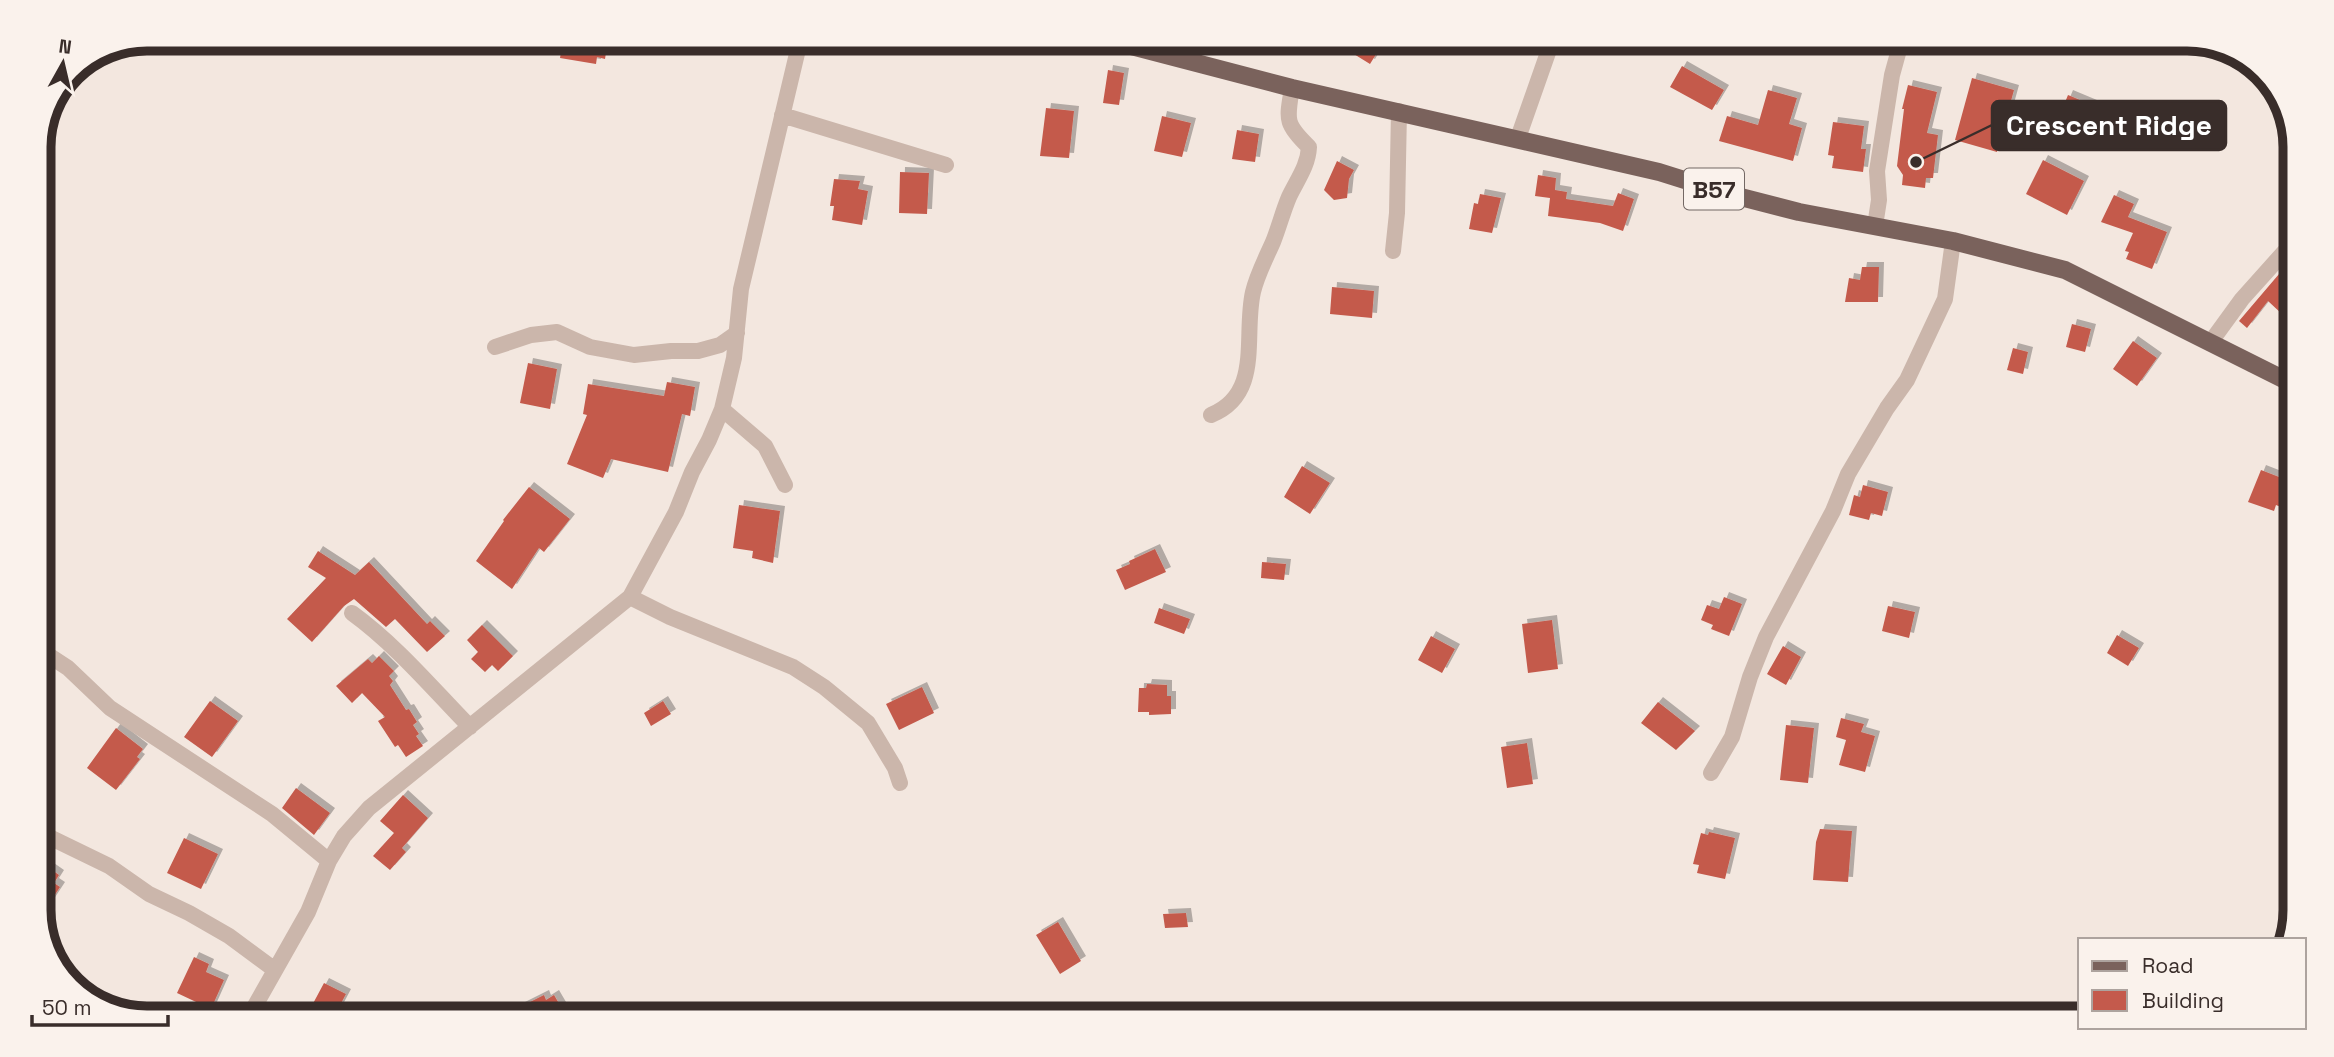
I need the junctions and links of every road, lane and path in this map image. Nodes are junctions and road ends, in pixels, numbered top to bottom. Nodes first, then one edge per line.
1 (798, 51) edge
2 (1150, 51) edge
3 (1549, 51) edge
4 (1899, 51) edge
5 (1292, 88) junction
6 (1399, 111) junction
7 (782, 115) junction
8 (1518, 138) junction
9 (946, 165) dead end
10 (1875, 226) junction
11 (1953, 241) junction
12 (1392, 251) dead end
13 (2283, 254) edge
14 (737, 333) junction
15 (2210, 343) junction
16 (495, 347) dead end
17 (2283, 379) edge
18 (722, 409) junction
19 (1211, 415) dead end
20 (785, 485) dead end
21 (630, 597) junction
22 (352, 613) dead end
23 (51, 657) edge
24 (470, 727) junction
25 (1711, 773) dead end
26 (900, 783) dead end
27 (51, 838) edge
28 (330, 861) junction
29 (275, 970) junction
30 (255, 1006) edge

1 - 7 street
2 - 5 main road, B57
3 - 8 street
4 - 10 street
5 - 6 main road, B57
5 - 19 street
6 - 8 main road, B57
6 - 12 street
7 - 9 street
7 - 14 street
8 - 10 main road, B57
10 - 11 main road, B57
11 - 15 main road, B57
11 - 25 street
13 - 15 street
14 - 16 street
14 - 18 street
15 - 17 main road, B57
18 - 20 street
18 - 21 street
21 - 24 street
21 - 26 street
22 - 24 street
23 - 28 street
24 - 28 street
27 - 29 street
28 - 29 street
29 - 30 street

